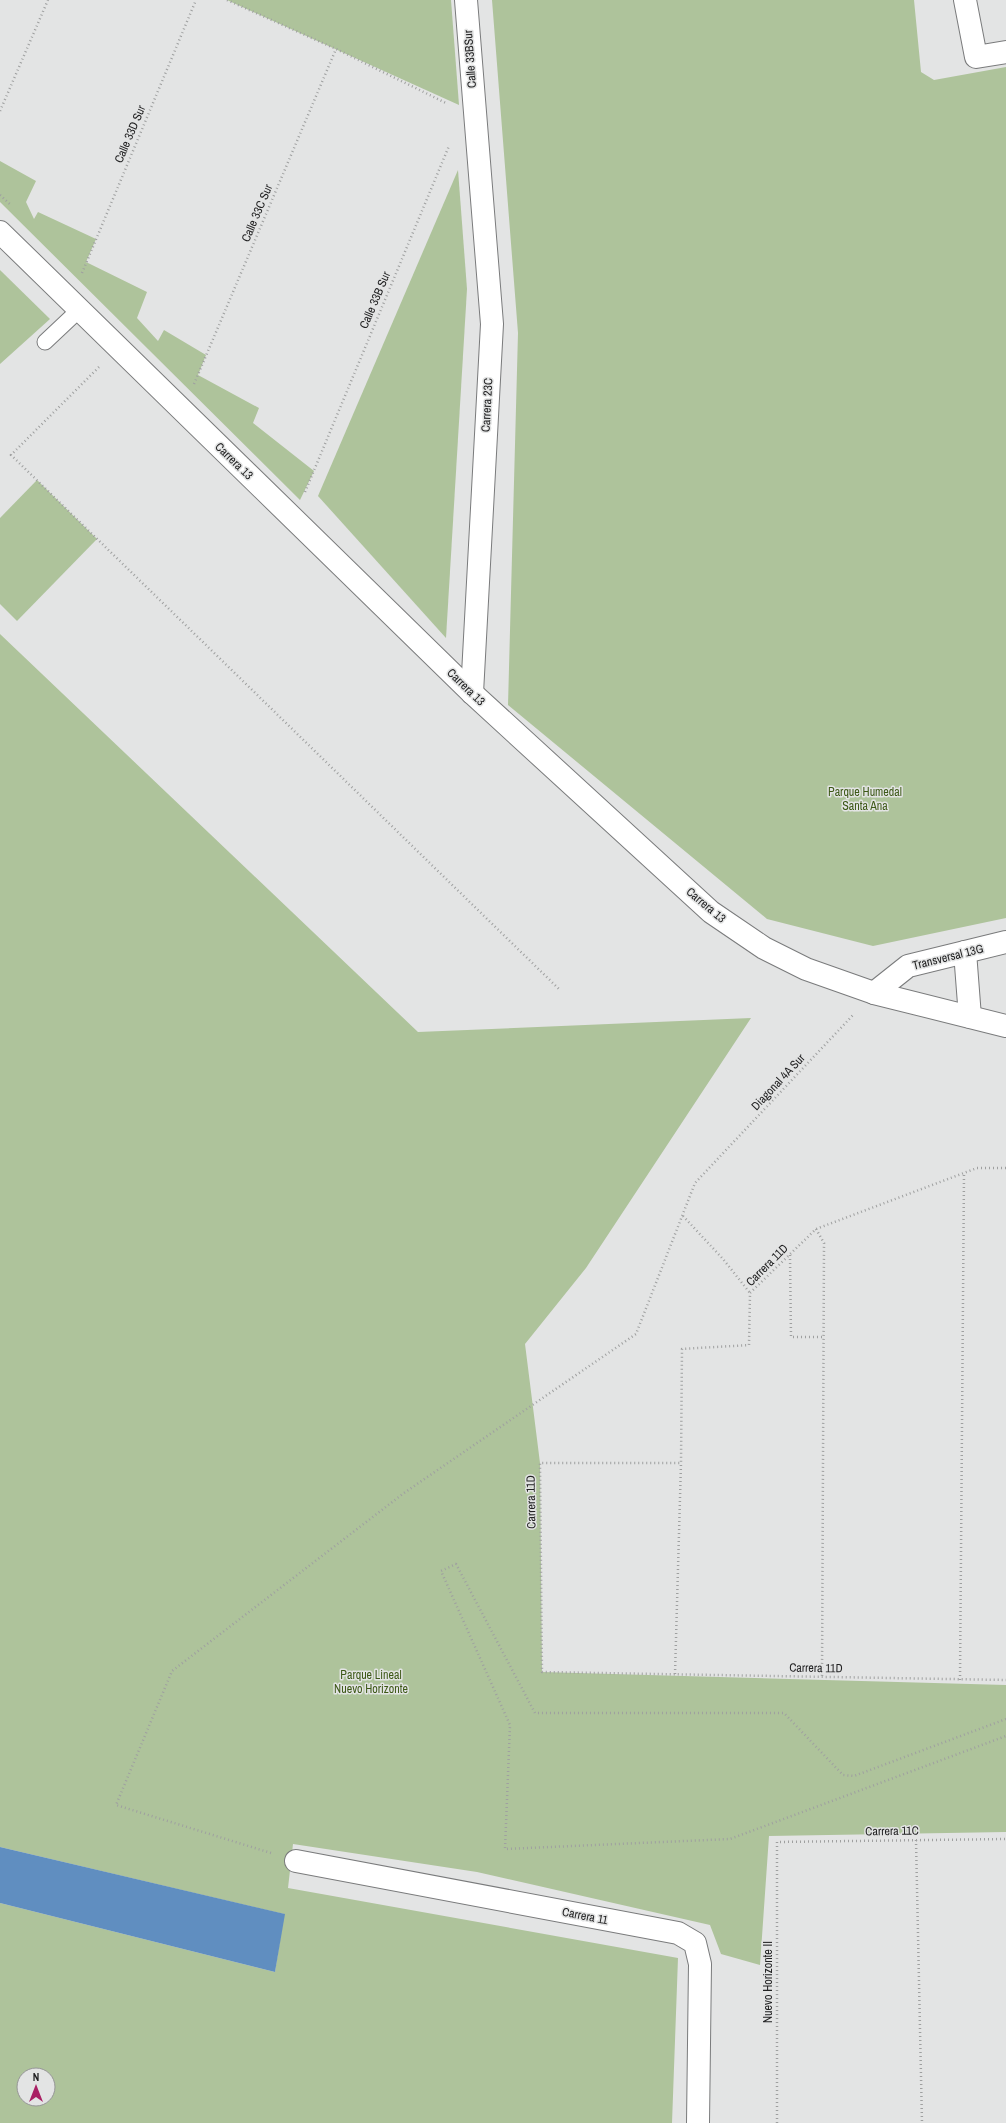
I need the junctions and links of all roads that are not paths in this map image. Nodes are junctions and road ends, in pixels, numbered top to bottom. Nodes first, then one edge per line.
1 (466, 0) edge
2 (965, 0) edge
3 (1006, 52) edge
4 (474, 118) joint
5 (0, 232) edge
6 (79, 310) junction
7 (45, 342) dead end
8 (472, 693) junction
9 (1006, 942) edge
10 (965, 952) junction
11 (874, 993) junction
12 (970, 1017) junction
13 (1006, 1026) edge
14 (296, 1860) road end
15 (698, 2123) edge

1 - 4 street, Calle 33BSur
2 - 3 street
4 - 8 street, Carrera 23C
5 - 6 street, Carrera 13
6 - 7 lane
6 - 8 street, Carrera 13
8 - 11 street, Carrera 13
9 - 10 street, Transversal 13G
10 - 11 street, Transversal 13G
10 - 12 street
11 - 12 street, Carrera 13
12 - 13 street, Carrera 13
14 - 15 street, Carrera 11

